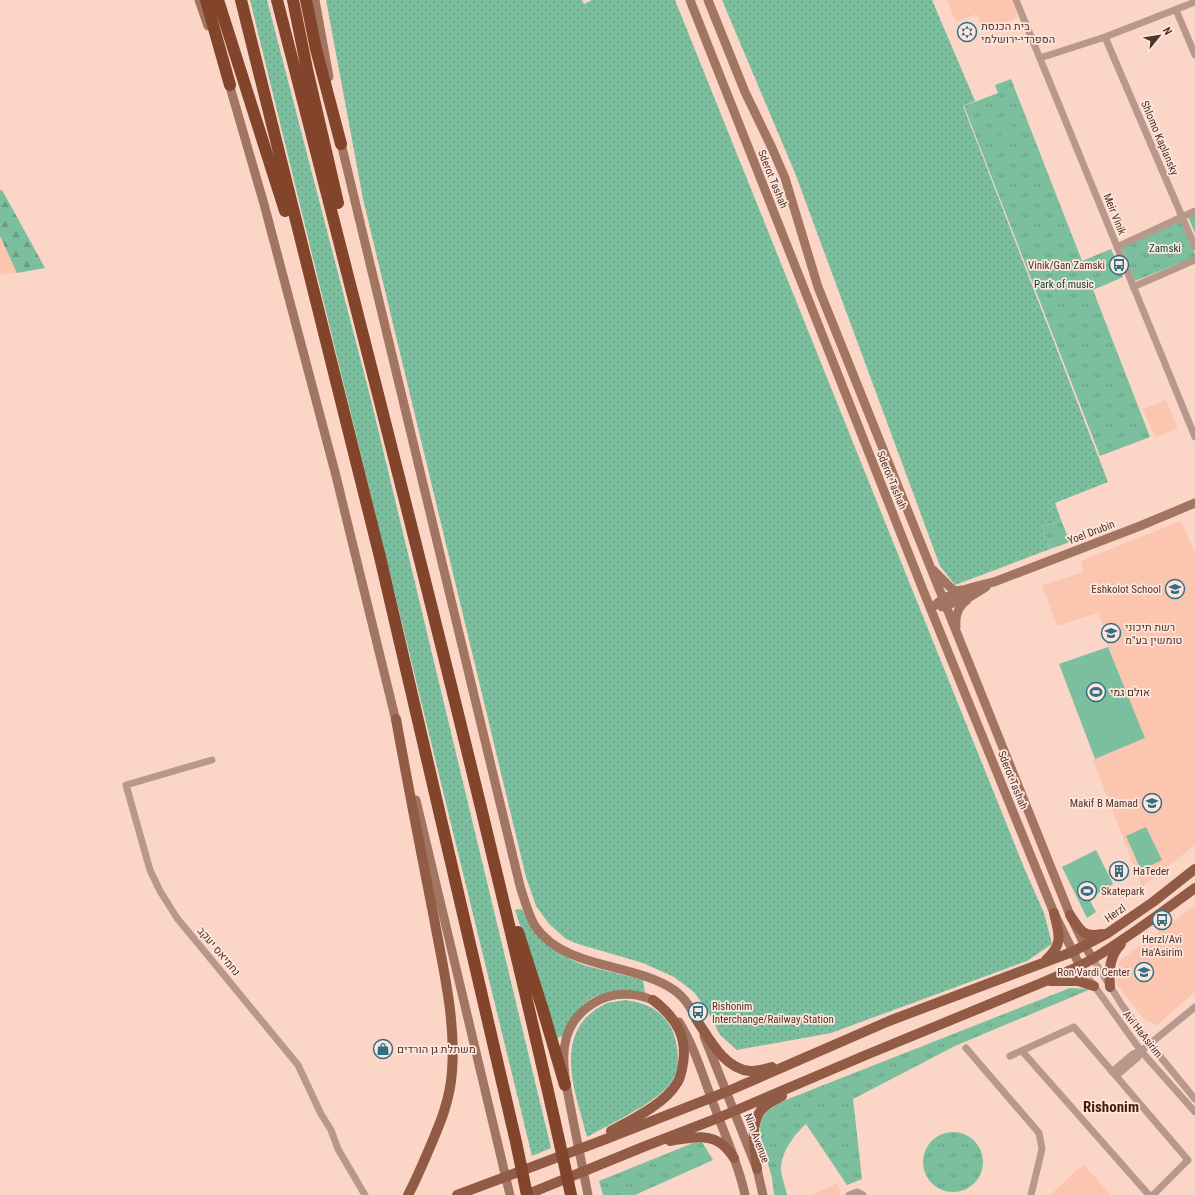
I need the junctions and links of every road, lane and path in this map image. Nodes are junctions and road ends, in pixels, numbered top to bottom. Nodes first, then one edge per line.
1 (199, 0) edge
2 (206, 0) edge
3 (218, 0) edge
4 (241, 0) edge
5 (277, 0) edge
6 (293, 0) edge
7 (306, 0) edge
8 (315, 0) edge
9 (690, 0) edge
10 (708, 0) edge
11 (1016, 0) edge
12 (1195, 2) edge
13 (1176, 10) junction
14 (1105, 37) junction
15 (1195, 54) edge
16 (1040, 58) junction
17 (230, 85) junction
18 (340, 144) junction
19 (1195, 211) edge
20 (1182, 217) junction
21 (1117, 246) junction
22 (1195, 247) edge
23 (1195, 260) edge
24 (1133, 287) junction
25 (324, 336) junction
26 (377, 384) junction
27 (1195, 437) edge
28 (1195, 503) edge
29 (929, 566) junction
30 (967, 594) junction
31 (944, 603) junction
32 (931, 609) junction
33 (957, 636) junction
34 (396, 719) junction
35 (212, 760) dead end
36 (490, 848) junction
37 (1195, 869) edge
38 (1195, 888) edge
39 (1054, 913) junction
40 (1070, 915) junction
41 (1108, 933) junction
42 (1125, 939) junction
43 (1085, 946) junction
44 (1072, 952) junction
45 (1093, 959) junction
46 (1043, 963) junction
47 (1080, 966) junction
48 (1046, 981) junction
49 (1094, 986) junction
50 (1110, 987) junction
51 (653, 1000) junction
52 (1195, 1007) edge
53 (696, 1019) junction
54 (1150, 1044) junction
55 (966, 1048) dead end
56 (1022, 1050) junction
57 (1141, 1051) junction
58 (1010, 1056) dead end
59 (799, 1060) junction
60 (823, 1073) junction
61 (1114, 1074) junction
62 (565, 1085) junction
63 (726, 1092) junction
64 (711, 1097) junction
65 (1195, 1099) edge
66 (734, 1111) junction
67 (1195, 1112) edge
68 (718, 1118) junction
69 (643, 1147) junction
70 (573, 1151) junction
71 (734, 1158) junction
72 (757, 1169) junction
73 (542, 1189) junction
74 (365, 1195) edge
75 (408, 1195) edge
76 (457, 1195) edge
77 (510, 1195) edge
78 (527, 1195) edge
79 (531, 1195) edge
80 (571, 1195) edge
81 (588, 1195) edge
82 (745, 1195) edge
83 (763, 1195) edge
84 (849, 1195) edge
85 (863, 1195) edge
86 (1031, 1195) edge
87 (1149, 1195) edge
88 (1153, 1195) edge

1 - 17 main road
2 - 17 highway
3 - 25 highway
4 - 25 highway
5 - 26 highway
6 - 26 highway
7 - 18 highway
8 - 18 main road, Nim Avenue
9 - 32 main road, Sderot Tashah
10 - 29 main road, Sderot Tashah
11 - 16 street, Meir Vinik
12 - 13 street
13 - 14 street
13 - 15 street
14 - 16 street
14 - 20 street, Shlomo Kaplansky
16 - 21 street, Meir Vinik
17 - 34 main road
18 - 53 main road, Nim Avenue
19 - 20 street
20 - 21 street
20 - 22 street, Shlomo Kaplansky
21 - 24 street, Meir Vinik
23 - 24 street
24 - 27 street, Meir Vinik
25 - 78 highway
26 - 36 highway
28 - 30 main road, Yoel Drubin
29 - 30 main road
29 - 31 main road, Sderot Tashah
30 - 31 main road, Yoel Drubin
30 - 33 main road
31 - 32 main road, Yoel Drubin
31 - 33 main road, Sderot Tashah
32 - 39 main road, Sderot Tashah
33 - 40 main road, Sderot Tashah
34 - 75 main road
34 - 77 main road
35 - 74 street, נחמיאס יעקב
36 - 62 highway
36 - 80 highway
37 - 41 main road, Herzl
38 - 42 main road
39 - 44 main road, Sderot Tashah
39 - 46 main road
40 - 41 main road
40 - 43 main road, Sderot Tashah
41 - 43 main road, Herzl
42 - 45 main road
42 - 50 main road
43 - 44 main road, Herzl
43 - 45 main road, Sderot Tashah
44 - 46 main road, Herzl
44 - 47 main road, Sderot Tashah
45 - 47 main road
45 - 50 street, Avi HaAsirim
46 - 59 main road, Herzl
47 - 48 main road
47 - 49 street, Avi HaAsirim
48 - 49 main road
48 - 60 main road
49 - 57 street, Avi HaAsirim
50 - 54 street, Avi HaAsirim
51 - 62 main road
51 - 64 main road
51 - 70 main road
52 - 54 street
53 - 59 main road
53 - 63 main road, Nim Avenue
54 - 57 street
54 - 65 street, Avi HaAsirim
55 - 86 street
56 - 58 street
56 - 61 street
56 - 87 street
57 - 61 street
57 - 67 street, Avi HaAsirim
59 - 63 main road
60 - 66 main road
60 - 72 main road
61 - 88 street
62 - 81 main road
63 - 64 main road
63 - 66 main road, Nim Avenue
64 - 68 main road
64 - 70 main road
66 - 68 main road
66 - 72 main road, Nim Avenue
68 - 69 main road
68 - 71 main road
69 - 71 main road
69 - 73 main road
70 - 76 main road
71 - 82 main road
72 - 83 main road, Nim Avenue
73 - 78 main road
73 - 79 main road
84 - 85 street

